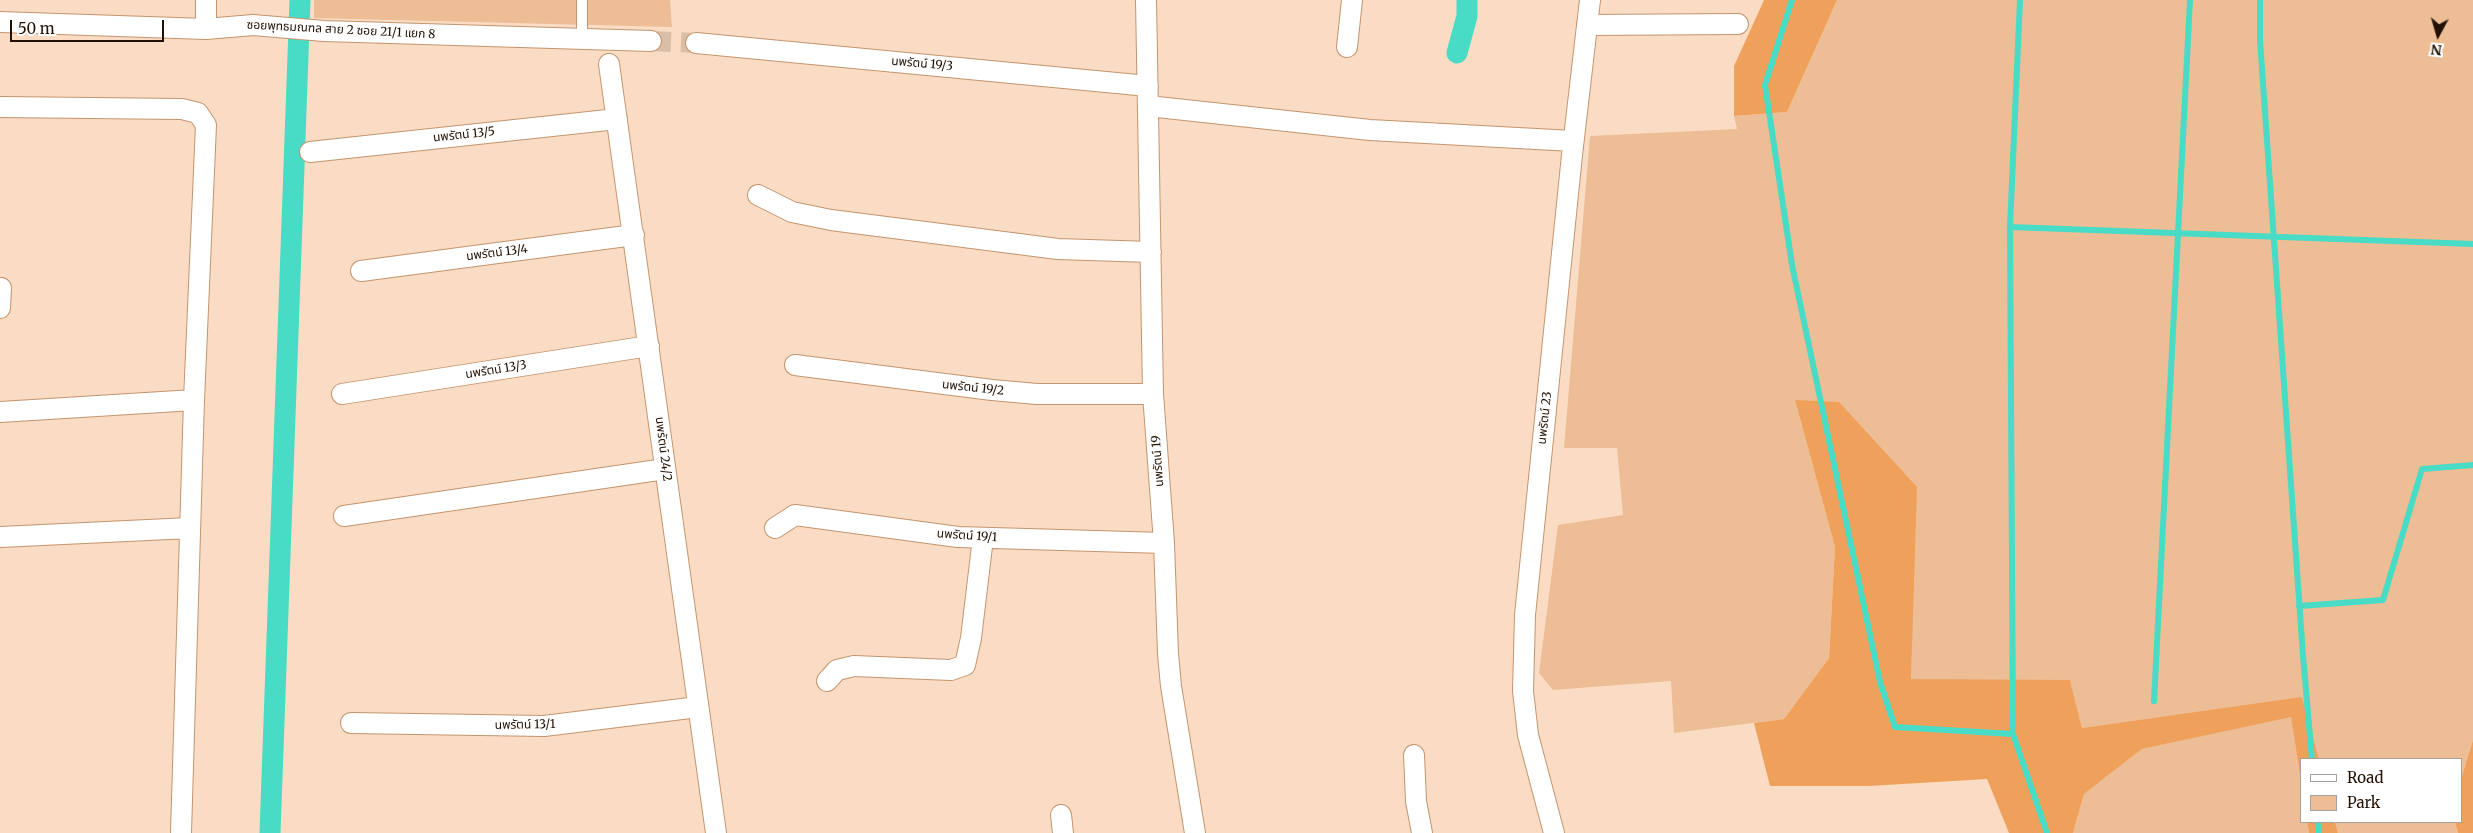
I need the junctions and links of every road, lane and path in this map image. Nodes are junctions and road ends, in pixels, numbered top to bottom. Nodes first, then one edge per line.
1 (206, 0) edge
2 (582, 0) edge
3 (1146, 0) edge
4 (1352, 0) edge
5 (1590, 0) edge
6 (0, 22) edge
7 (1738, 24) dead end
8 (1587, 25) junction
9 (206, 29) junction
10 (582, 39) junction
11 (651, 42) tunnel mouth
12 (696, 43) tunnel mouth
13 (1347, 47) dead end
14 (609, 64) dead end
15 (1148, 86) junction
16 (1148, 106) junction
17 (0, 107) edge
18 (617, 119) junction
19 (1573, 141) junction
20 (310, 152) dead end
21 (758, 195) dead end
22 (634, 235) junction
23 (1151, 252) junction
24 (361, 271) dead end
25 (1, 288) edge
26 (0, 308) edge
27 (649, 346) junction
28 (794, 365) dead end
29 (342, 394) dead end
30 (1153, 394) junction
31 (194, 400) junction
32 (0, 412) edge
33 (665, 469) junction
34 (344, 516) dead end
35 (190, 528) junction
36 (775, 528) dead end
37 (0, 537) edge
38 (983, 538) junction
39 (1164, 543) junction
40 (827, 681) dead end
41 (698, 707) junction
42 (351, 723) dead end
43 (1414, 755) dead end
44 (181, 833) edge
45 (716, 833) edge
46 (1195, 833) edge
47 (1422, 833) edge
48 (1554, 833) edge

1 - 9 street
2 - 10 lane
3 - 15 street, นพรัตน์ 19
4 - 13 street
5 - 8 street, นพรัตน์ 23
6 - 9 street, ซอยพุทธมณฑล สาย 2 ซอย 21/1 แยก 8
7 - 8 street
8 - 19 street, นพรัตน์ 23
9 - 10 street, ซอยพุทธมณฑล สาย 2 ซอย 21/1 แยก 8
10 - 11 street, ซอยพุทธมณฑล สาย 2 ซอย 21/1 แยก 8
12 - 15 street, นพรัตน์ 19/3
14 - 18 street, นพรัตน์ 24/2
15 - 16 street, นพรัตน์ 19
16 - 19 street
16 - 23 street, นพรัตน์ 19
17 - 31 street
18 - 20 street, นพรัตน์ 13/5
18 - 22 street, นพรัตน์ 24/2
19 - 48 street, นพรัตน์ 23
21 - 23 street
22 - 24 street, นพรัตน์ 13/4
22 - 27 street, นพรัตน์ 24/2
23 - 30 street, นพรัตน์ 19
25 - 26 street
27 - 29 street, นพรัตน์ 13/3
27 - 33 street, นพรัตน์ 24/2
28 - 30 street, นพรัตน์ 19/2
30 - 39 street, นพรัตน์ 19
31 - 32 street
31 - 35 street
33 - 34 street
33 - 41 street, นพรัตน์ 24/2
35 - 37 street
35 - 44 street
36 - 38 street, นพรัตน์ 19/1
38 - 39 street, นพรัตน์ 19/1
38 - 40 street
39 - 46 street, นพรัตน์ 19
41 - 42 street, นพรัตน์ 13/1
41 - 45 street, นพรัตน์ 24/2
43 - 47 street

